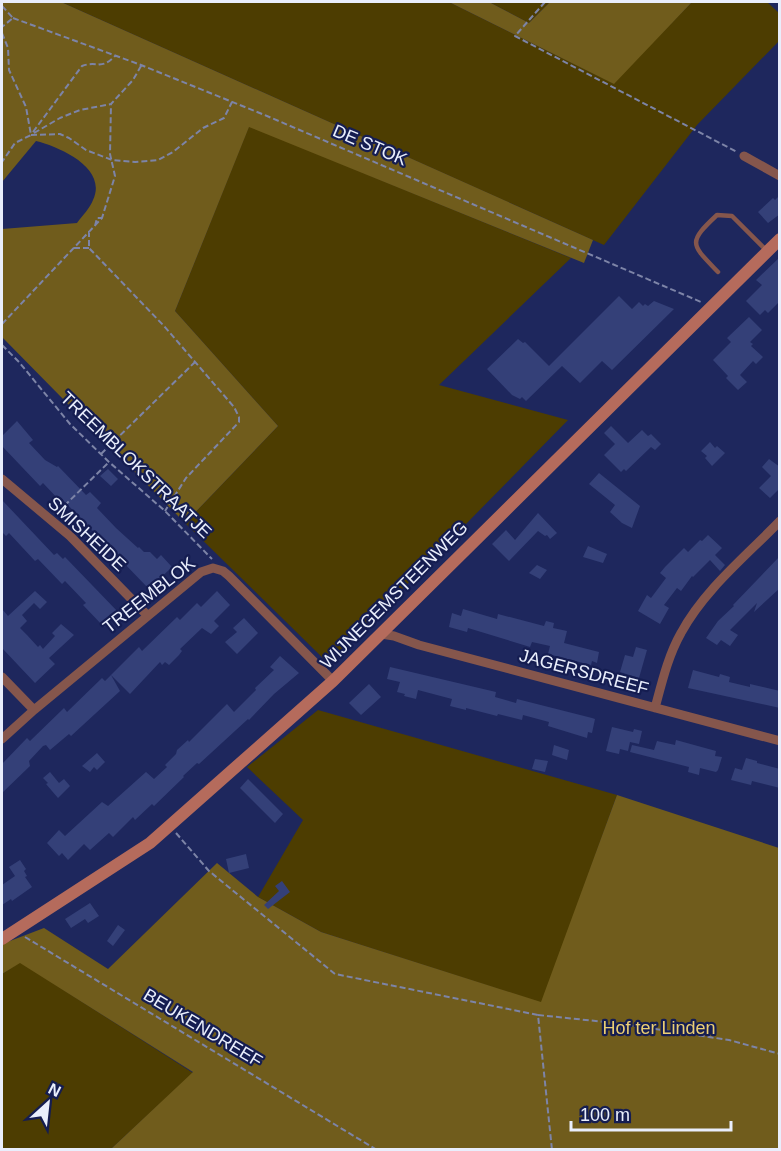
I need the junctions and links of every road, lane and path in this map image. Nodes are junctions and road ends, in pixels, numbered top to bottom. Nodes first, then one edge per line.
1 (545, 2) edge
2 (2, 6) edge
3 (13, 18) junction
4 (2, 27) edge
5 (2, 33) edge
6 (116, 56) junction
7 (141, 66) junction
8 (232, 102) junction
9 (111, 104) junction
10 (31, 135) junction
11 (744, 156) joint
12 (112, 160) junction
13 (2, 162) edge
14 (780, 176) edge
15 (89, 231) junction
16 (780, 239) edge
17 (74, 248) junction
18 (89, 248) junction
19 (767, 251) junction
20 (718, 272) dead end
21 (712, 306) junction
22 (2, 324) edge
23 (2, 345) edge
24 (195, 362) junction
25 (101, 454) junction
26 (109, 462) junction
27 (2, 479) edge
28 (165, 511) junction
29 (780, 521) edge
30 (52, 522) junction
31 (213, 560) dead end
32 (147, 615) junction
33 (381, 634) junction
34 (2, 677) edge
35 (333, 681) junction
36 (655, 708) junction
37 (34, 710) junction
38 (2, 739) edge
39 (780, 741) edge
40 (170, 826) junction
41 (15, 930) junction
42 (2, 939) edge
43 (538, 1015) junction
44 (780, 1054) edge
45 (377, 1149) edge
46 (552, 1149) edge

1 - 11 path
2 - 3 path
3 - 4 path
3 - 6 path, DE STOK
5 - 10 path
6 - 7 path, DE STOK
6 - 10 path
7 - 8 path, DE STOK
7 - 9 path
8 - 12 path
8 - 21 path, DE STOK
9 - 10 path
9 - 12 path
10 - 12 path
10 - 13 path
11 - 14 street
12 - 15 path
15 - 17 path
15 - 18 path
16 - 19 street, WIJNEGEMSTEENWEG
17 - 18 path
17 - 22 path
18 - 24 path
19 - 20 lane
19 - 21 street, WIJNEGEMSTEENWEG
21 - 33 street, WIJNEGEMSTEENWEG
23 - 25 path, TREEMBLOKSTRAATJE
24 - 25 path
24 - 28 path
25 - 26 path, TREEMBLOKSTRAATJE
26 - 28 path, TREEMBLOKSTRAATJE
26 - 30 path
27 - 30 street, SMISHEIDE
28 - 31 path, TREEMBLOKSTRAATJE
29 - 36 street
30 - 32 street, SMISHEIDE
32 - 35 street, TREEMBLOK
32 - 37 street, TREEMBLOK
33 - 35 street, WIJNEGEMSTEENWEG
33 - 36 street, JAGERSDREEF
34 - 37 street
35 - 40 street, WIJNEGEMSTEENWEG
36 - 39 street, JAGERSDREEF
37 - 38 street, TREEMBLOK
40 - 41 street, WIJNEGEMSTEENWEG
40 - 43 path
41 - 42 street, WIJNEGEMSTEENWEG
41 - 45 path, BEUKENDREEF
43 - 44 path
43 - 46 path

